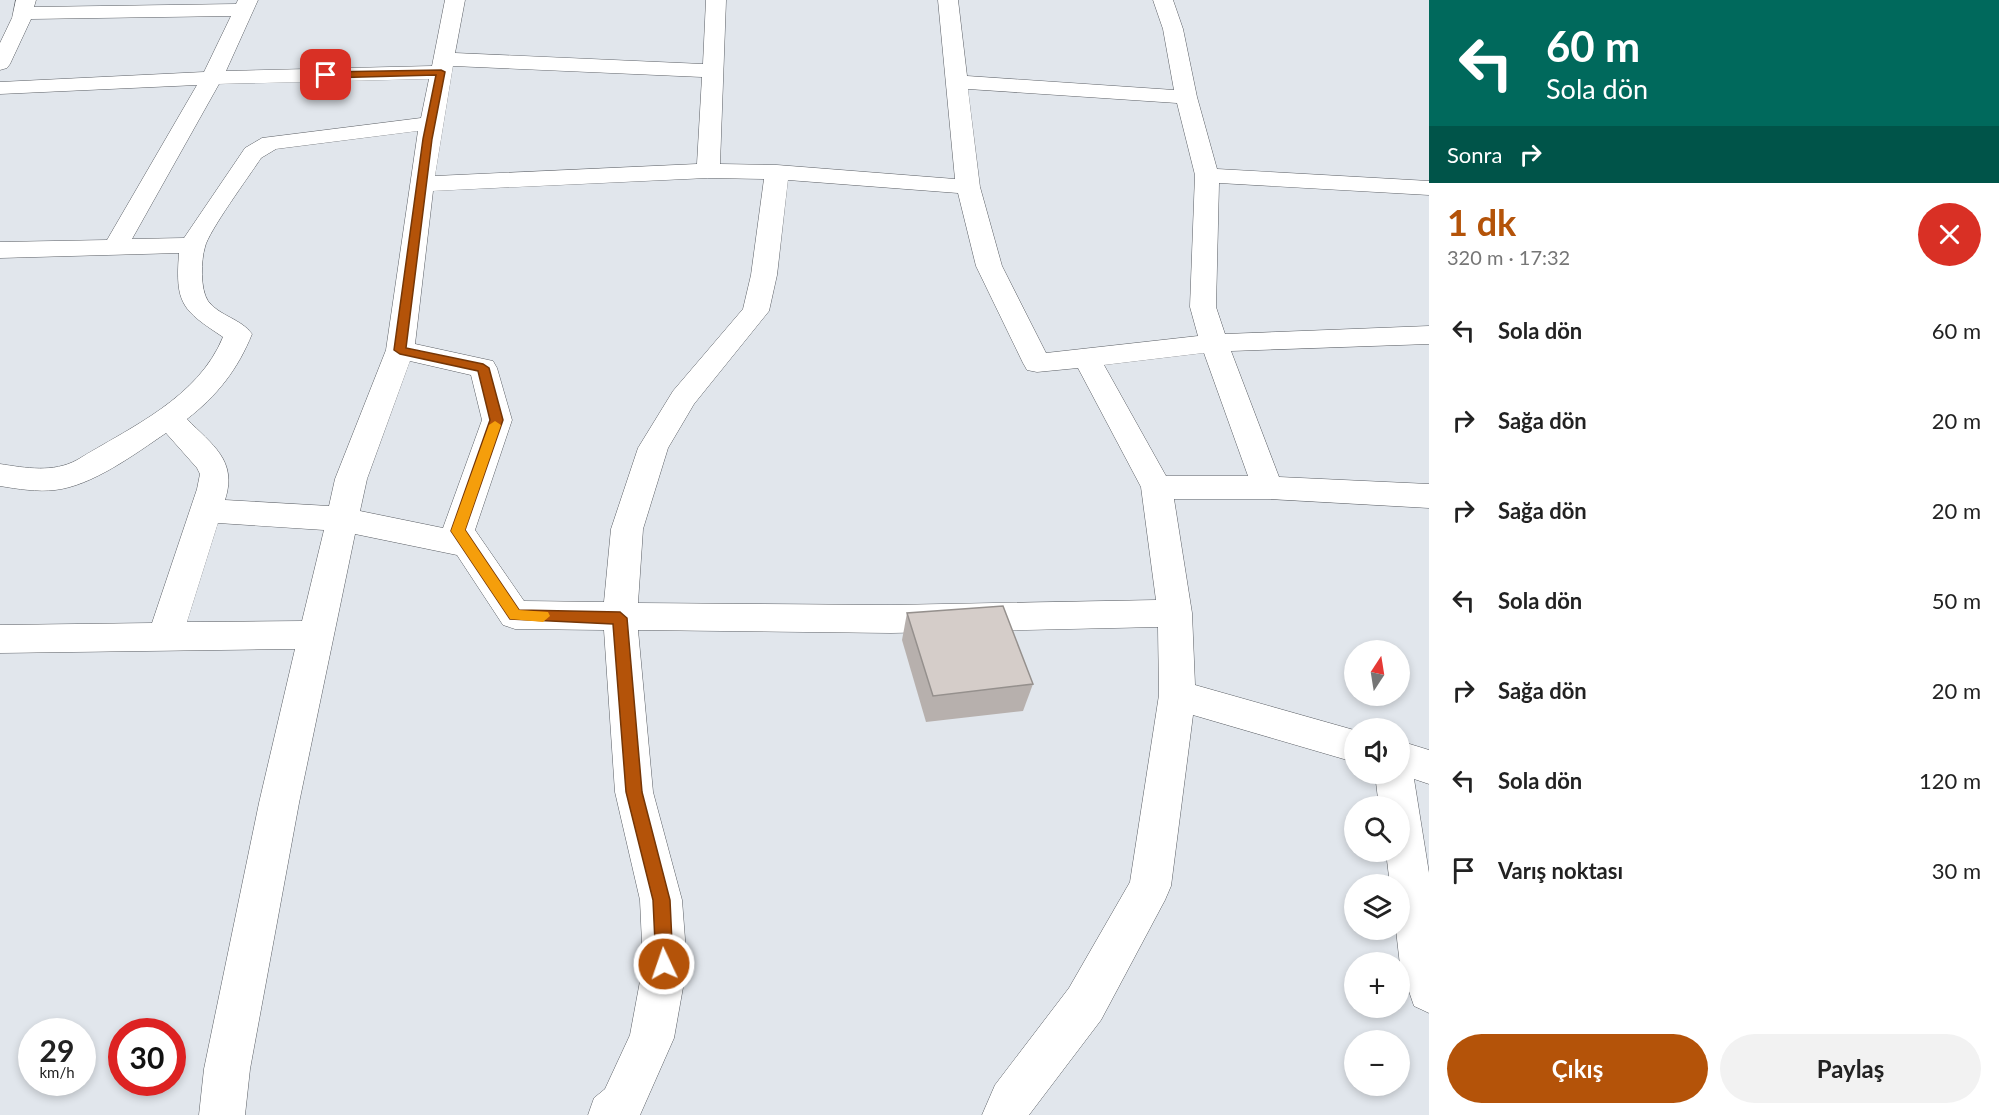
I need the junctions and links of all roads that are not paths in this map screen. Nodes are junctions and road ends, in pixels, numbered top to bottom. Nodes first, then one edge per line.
1 (455, 0) edge
2 (716, 0) edge
3 (948, 0) edge
4 (1163, 0) edge
5 (246, 5) edge
6 (25, 6) edge
7 (0, 64) edge
8 (442, 65) junction
9 (713, 71) junction
10 (212, 78) junction
11 (959, 82) junction
12 (0, 88) edge
13 (1186, 97) junction
14 (431, 123) junction
15 (708, 171) junction
16 (777, 172) junction
17 (1208, 175) junction
18 (422, 184) junction
19 (968, 187) junction
20 (1429, 188) edge
21 (192, 245) junction
22 (115, 247) junction
23 (0, 250) edge
24 (1429, 335) edge
25 (1214, 343) junction
26 (400, 350) junction
27 (1086, 357) junction
28 (169, 418) junction
29 (0, 475) edge
30 (1157, 487) junction
31 (1268, 488) junction
32 (1429, 496) edge
33 (206, 510) junction
34 (342, 519) junction
35 (468, 545) junction
36 (1175, 613) junction
37 (620, 618) junction
38 (318, 635) junction
39 (165, 637) junction
40 (0, 639) edge
41 (1177, 695) junction
42 (1344, 743) edge
43 (1410, 761) edge
44 (1429, 767) edge
45 (1407, 862) edge
46 (1429, 991) edge
47 (222, 1115) edge
48 (611, 1115) edge
49 (1005, 1115) edge

1 - 8 street
2 - 9 street
3 - 11 street
4 - 13 street
5 - 6 street
5 - 10 street
6 - 7 street
8 - 9 street
8 - 10 street
8 - 14 street
9 - 15 street
10 - 12 street
10 - 22 street
11 - 13 street
11 - 19 street
13 - 17 street
14 - 18 street
14 - 21 street
15 - 16 street
15 - 18 street
16 - 19 street
16 - 37 street
17 - 20 street
17 - 25 street
18 - 26 street
19 - 27 street
21 - 22 street
21 - 28 street
22 - 23 street
24 - 25 street
25 - 27 street
25 - 31 street
26 - 34 street
26 - 35 street
27 - 30 street
28 - 29 street
28 - 33 street
30 - 31 street
30 - 36 street
31 - 32 street
33 - 34 street
33 - 39 street
34 - 35 street
34 - 38 street
35 - 37 street
36 - 37 street
36 - 41 street
37 - 48 street
38 - 39 street
38 - 47 street
39 - 40 street
41 - 42 street
41 - 49 street
43 - 44 street
45 - 46 street

